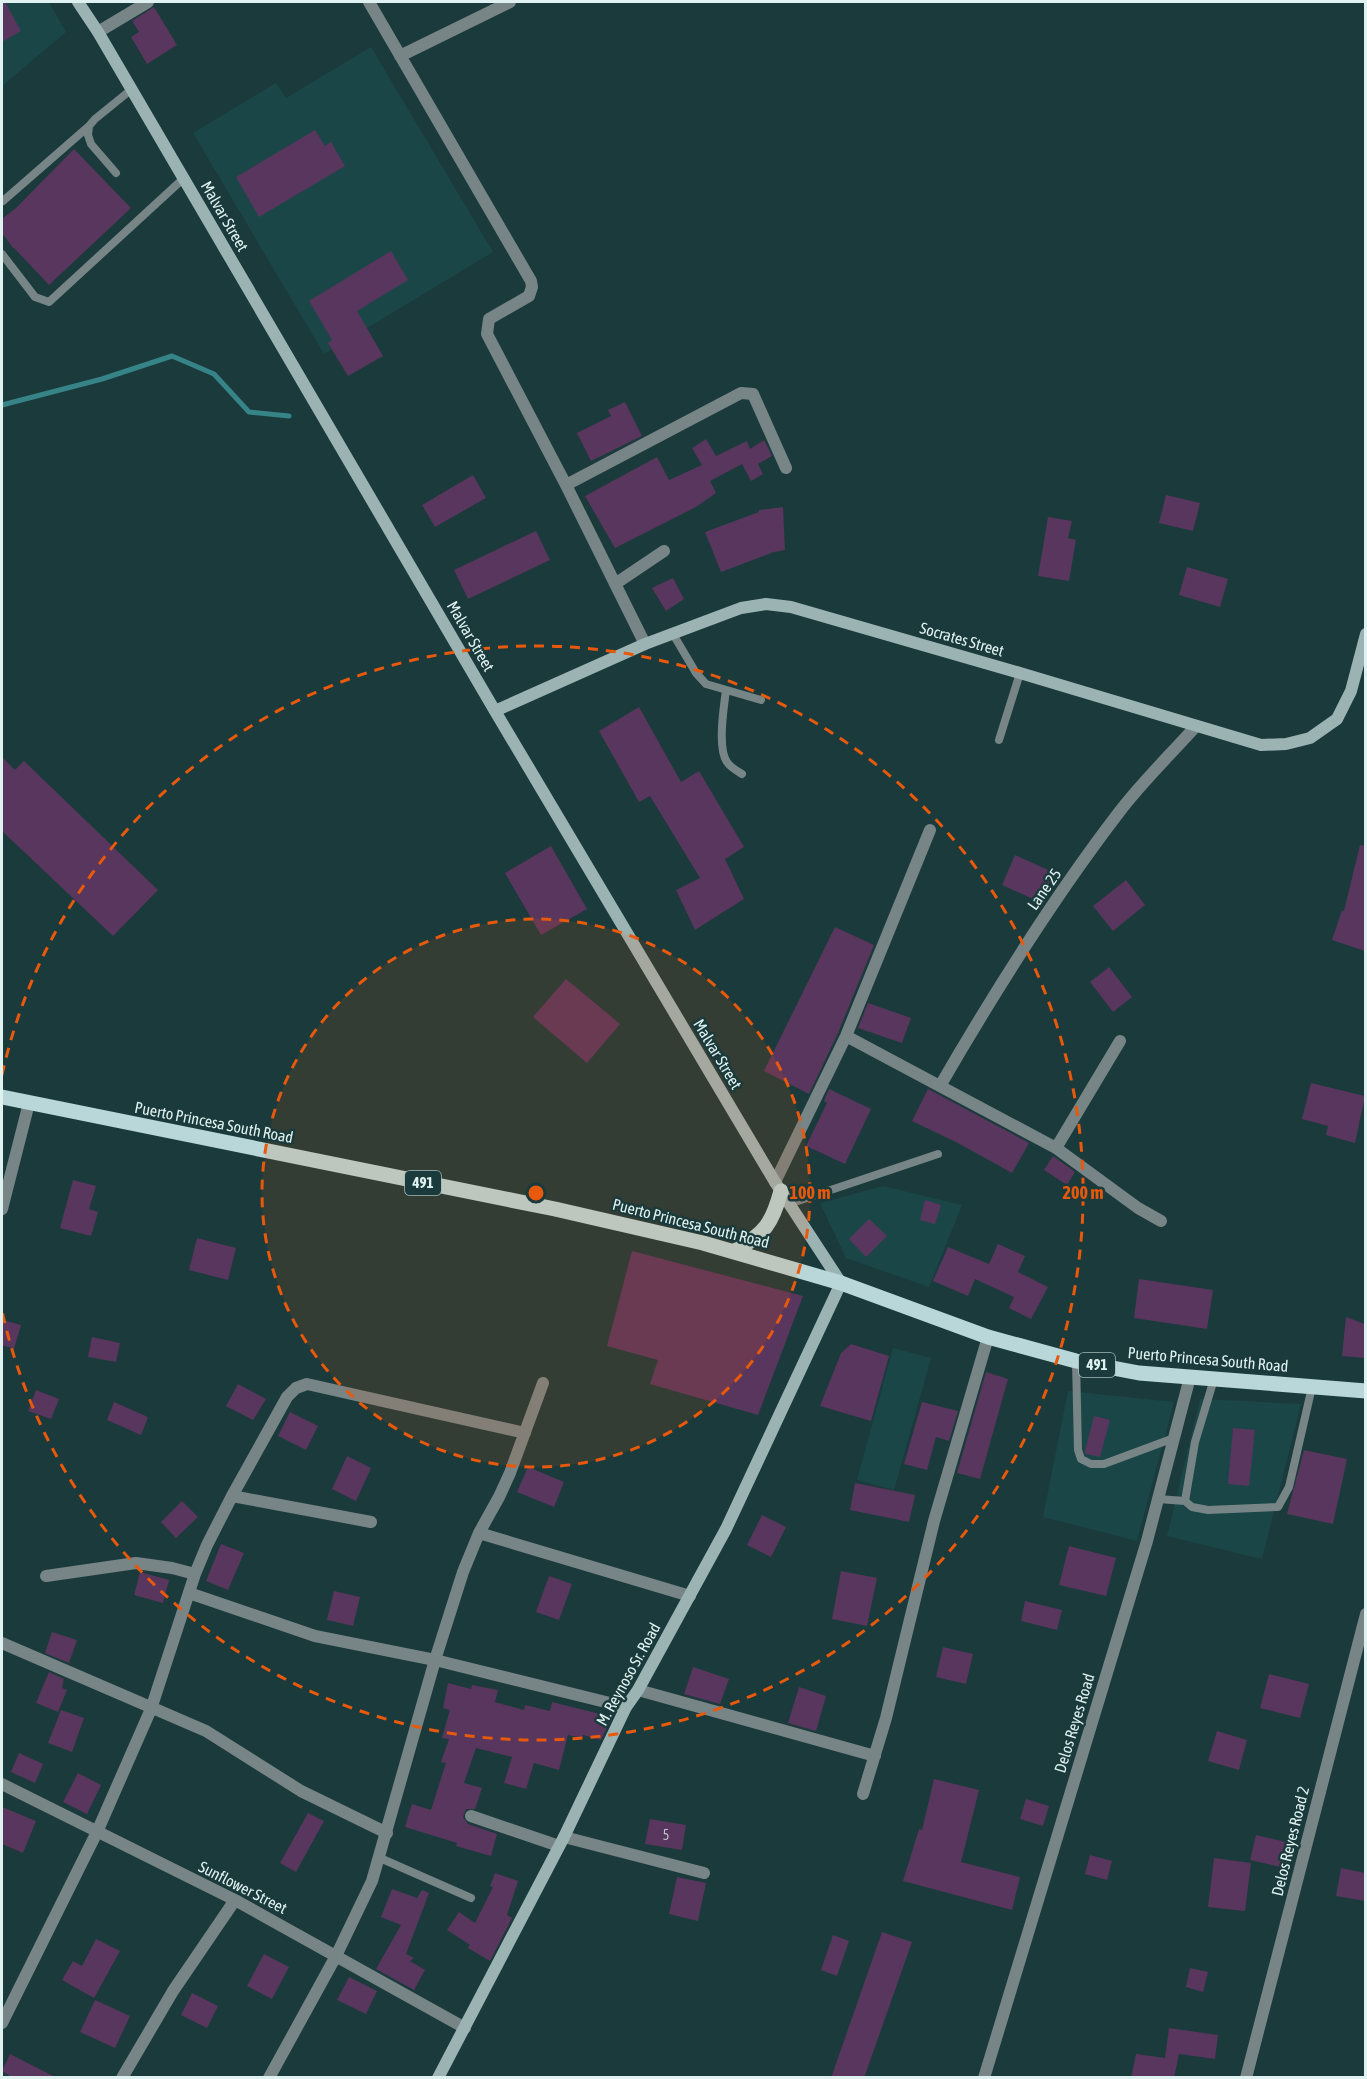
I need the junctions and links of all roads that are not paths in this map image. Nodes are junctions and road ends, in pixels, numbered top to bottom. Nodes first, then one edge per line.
1 (78, 2) edge
2 (148, 2) edge
3 (369, 2) edge
4 (510, 2) edge
5 (98, 32) junction
6 (400, 56) junction
7 (132, 89) junction
8 (89, 126) junction
9 (116, 172) dead end
10 (184, 178) junction
11 (3, 201) edge
12 (2, 254) edge
13 (786, 468) dead end
14 (566, 484) junction
15 (664, 551) dead end
16 (615, 584) junction
17 (673, 634) junction
18 (1365, 634) edge
19 (645, 644) junction
20 (1020, 673) junction
21 (726, 690) junction
22 (761, 700) dead end
23 (495, 711) junction
24 (1196, 726) junction
25 (999, 740) dead end
26 (742, 774) dead end
27 (930, 830) dead end
28 (846, 1036) junction
29 (1120, 1041) dead end
30 (940, 1086) junction
31 (2, 1097) edge
32 (29, 1103) junction
33 (1056, 1148) junction
34 (938, 1154) dead end
35 (778, 1186) junction
36 (789, 1204) junction
37 (2, 1209) edge
38 (1161, 1221) dead end
39 (735, 1251) junction
40 (841, 1282) junction
41 (988, 1337) junction
42 (1076, 1361) junction
43 (1190, 1377) junction
44 (1214, 1379) junction
45 (543, 1383) dead end
46 (1312, 1387) junction
47 (1365, 1391) edge
48 (525, 1432) junction
49 (1174, 1438) junction
50 (232, 1496) junction
51 (1158, 1499) junction
52 (1185, 1501) junction
53 (371, 1522) dead end
54 (479, 1533) junction
55 (195, 1574) junction
56 (46, 1576) dead end
57 (189, 1593) junction
58 (690, 1596) junction
59 (1365, 1614) edge
60 (2, 1643) edge
61 (435, 1660) junction
62 (638, 1690) junction
63 (626, 1707) junction
64 (151, 1709) junction
65 (875, 1756) junction
66 (2, 1784) edge
67 (863, 1794) dead end
68 (471, 1816) dead end
69 (97, 1832) junction
70 (387, 1833) junction
71 (562, 1842) junction
72 (380, 1858) junction
73 (704, 1873) dead end
74 (471, 1898) dead end
75 (235, 1900) junction
76 (336, 1956) junction
77 (2, 2023) edge
78 (465, 2028) junction
79 (122, 2078) edge
80 (269, 2078) edge
81 (438, 2078) edge
82 (984, 2078) edge
83 (1246, 2078) edge

1 - 5 street, Malvar Street
2 - 5 street
3 - 6 street
4 - 6 street
5 - 7 street, Malvar Street
6 - 14 street
7 - 8 lane
7 - 10 street, Malvar Street
8 - 9 lane
8 - 11 lane
10 - 12 lane
10 - 23 street, Malvar Street
13 - 14 street
14 - 16 street
15 - 16 street
16 - 19 street
17 - 19 street, Socrates Street
17 - 20 street, Socrates Street
17 - 21 lane
18 - 24 street, Socrates Street
19 - 23 street, Socrates Street
20 - 24 street, Socrates Street
20 - 25 lane
21 - 22 lane
21 - 26 lane
23 - 35 street, Malvar Street
24 - 30 street, Lane 25
27 - 28 street
28 - 30 street
28 - 35 street
29 - 33 street
30 - 33 street
31 - 32 main road, Puerto Princesa South Road / 491
32 - 37 street
32 - 39 main road, Puerto Princesa South Road / 491
33 - 38 street
34 - 36 lane
35 - 36 street, Malvar Street
35 - 39 main road
36 - 40 street, Malvar Street
39 - 40 main road, Puerto Princesa South Road / 491
40 - 41 main road, Puerto Princesa South Road / 491
40 - 58 street, M. Reynoso Sr. Road
41 - 42 main road, Puerto Princesa South Road / 491
41 - 65 street
42 - 43 main road, Puerto Princesa South Road / 491
42 - 49 lane
43 - 44 main road, Puerto Princesa South Road / 491
43 - 49 street, Delos Reyes Road
44 - 46 main road, Puerto Princesa South Road / 491
44 - 52 lane
45 - 48 street
46 - 47 main road, Puerto Princesa South Road / 491
46 - 52 lane
48 - 50 street
48 - 54 street
49 - 51 street, Delos Reyes Road
50 - 53 street
50 - 55 street
51 - 52 lane
51 - 82 street, Delos Reyes Road
54 - 58 street
54 - 61 street
55 - 56 street
55 - 57 street
57 - 61 street
57 - 64 street
58 - 62 street, M. Reynoso Sr. Road
59 - 83 street, Delos Reyes Road 2
60 - 64 street
61 - 63 street
61 - 70 street
62 - 63 street, M. Reynoso Sr. Road
62 - 65 street
63 - 71 street, M. Reynoso Sr. Road
64 - 69 street
64 - 70 street
65 - 67 street
66 - 69 street, Sunflower Street
68 - 71 street
69 - 75 street, Sunflower Street
69 - 77 street
70 - 72 street
71 - 73 street
71 - 78 street, M. Reynoso Sr. Road
72 - 74 lane
72 - 76 street
75 - 76 street, Sunflower Street
75 - 79 street
76 - 78 street, Sunflower Street
76 - 80 street
78 - 81 street, M. Reynoso Sr. Road

